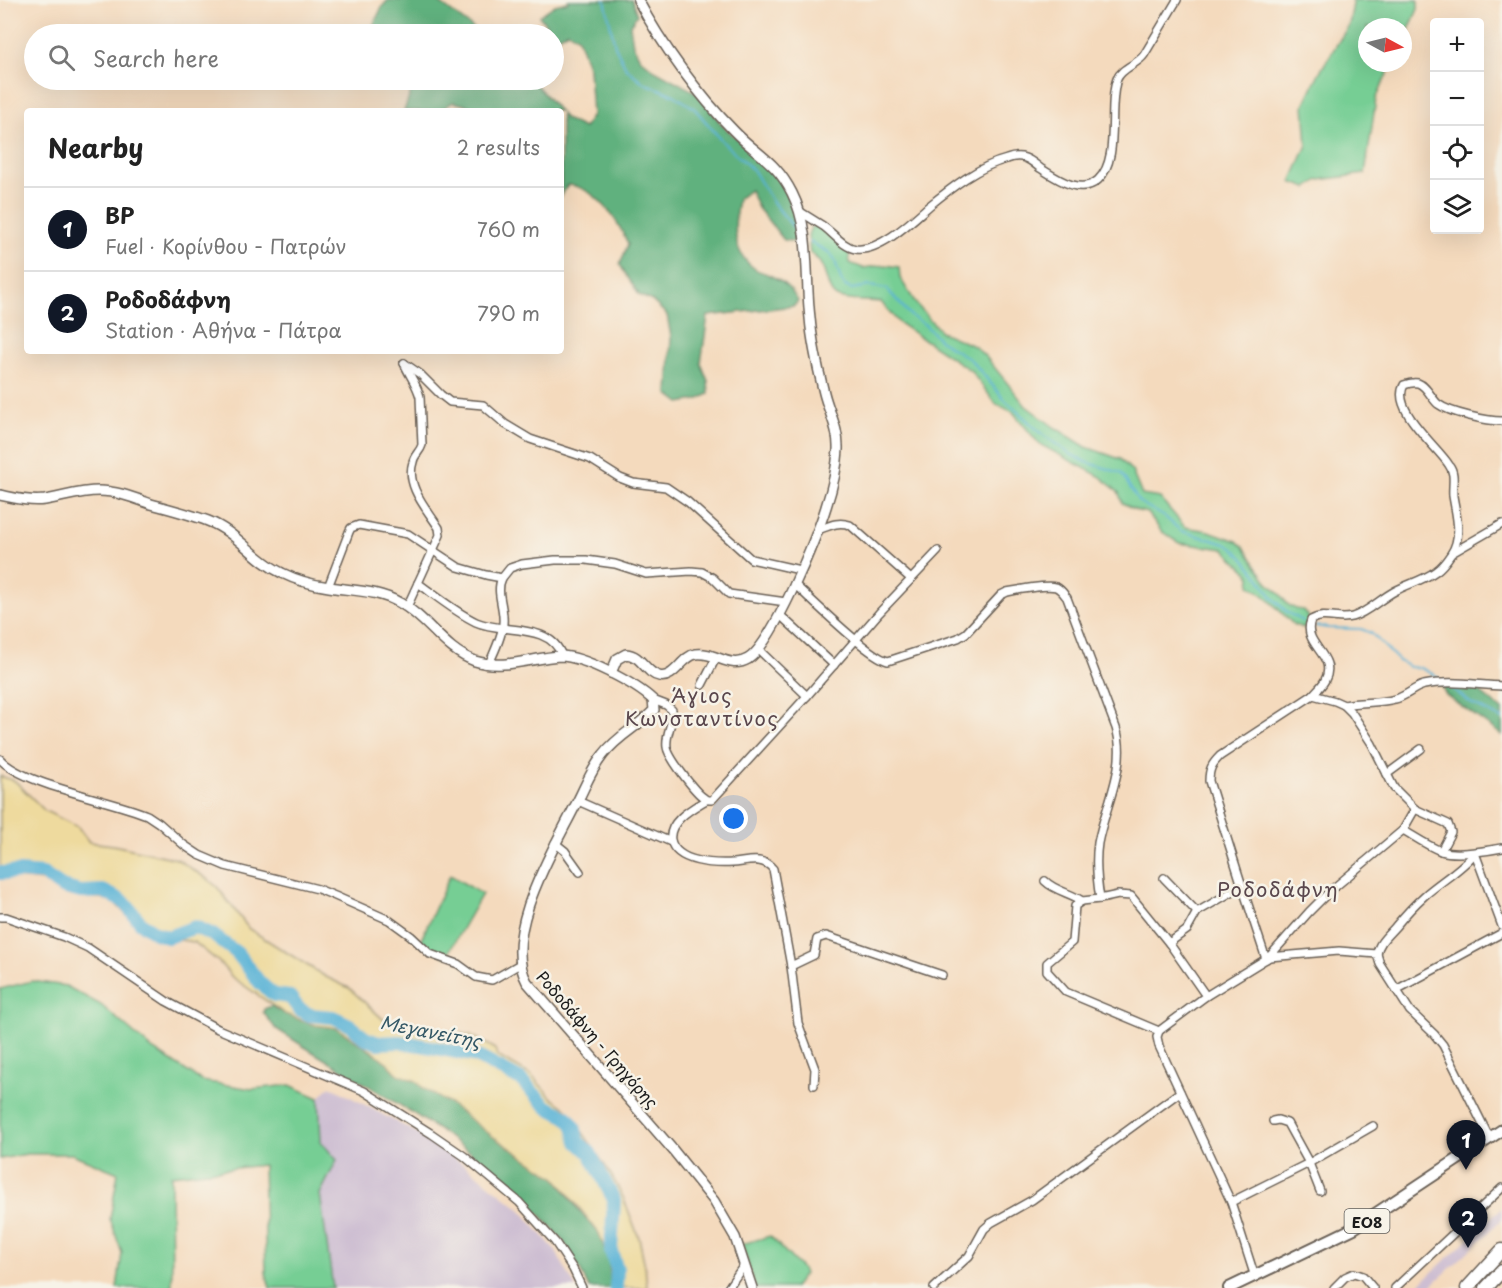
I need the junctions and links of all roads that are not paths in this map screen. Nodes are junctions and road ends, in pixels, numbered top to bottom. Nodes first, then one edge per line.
1 (638, 0) edge
2 (1177, 0) edge
3 (800, 211) junction
4 (1502, 421) edge
5 (0, 495) edge
6 (1502, 524) edge
7 (818, 530) junction
8 (433, 551) junction
9 (938, 551) dead end
10 (1452, 553) junction
11 (800, 570) junction
12 (502, 578) junction
13 (911, 579) junction
14 (418, 583) junction
15 (794, 584) junction
16 (328, 587) junction
17 (786, 602) junction
18 (407, 607) junction
19 (780, 615) junction
20 (503, 628) junction
21 (856, 639) junction
22 (759, 650) junction
23 (562, 656) junction
24 (716, 658) junction
25 (489, 664) junction
26 (834, 665) junction
27 (611, 673) junction
28 (702, 685) dead end
29 (1502, 686) edge
30 (1312, 695) junction
31 (807, 696) junction
32 (653, 700) junction
33 (1344, 705) junction
34 (1421, 749) dead end
35 (0, 759) edge
36 (1386, 774) junction
37 (706, 800) junction
38 (578, 801) junction
39 (1415, 809) junction
40 (1403, 830) junction
41 (671, 842) junction
42 (555, 843) junction
43 (1502, 848) edge
44 (1441, 851) junction
45 (1475, 853) junction
46 (580, 872) dead end
47 (1164, 878) dead end
48 (1045, 881) dead end
49 (1242, 886) junction
50 (1100, 899) junction
51 (1082, 902) junction
52 (1197, 912) junction
53 (0, 917) edge
54 (1502, 926) edge
55 (1502, 933) edge
56 (1169, 943) junction
57 (1377, 954) junction
58 (1268, 958) junction
59 (520, 964) junction
60 (791, 966) junction
61 (942, 975) dead end
62 (1396, 990) junction
63 (1206, 996) junction
64 (1159, 1031) junction
65 (814, 1085) dead end
66 (1180, 1092) junction
67 (1273, 1121) dead end
68 (1373, 1126) dead end
69 (1502, 1130) edge
70 (1490, 1139) junction
71 (1309, 1163) junction
72 (1502, 1188) edge
73 (1320, 1191) dead end
74 (1231, 1202) junction
75 (1502, 1251) edge
76 (744, 1265) junction
77 (1484, 1269) junction
78 (1502, 1271) edge
79 (1255, 1277) junction
80 (1233, 1287) edge
81 (582, 1288) edge
82 (728, 1288) edge
83 (752, 1288) edge
84 (934, 1288) edge
85 (1334, 1288) edge
86 (1372, 1288) edge
87 (1395, 1288) edge
88 (1461, 1288) edge
89 (1467, 1288) edge
90 (1486, 1288) edge

1 - 3 main road
2 - 3 street
3 - 7 main road
4 - 10 street
5 - 16 main road
6 - 10 street
7 - 11 main road
7 - 13 street
8 - 11 street
8 - 12 street
8 - 14 street
8 - 16 street
9 - 13 street
10 - 30 street
11 - 15 main road
12 - 17 street
12 - 20 street
13 - 21 street
14 - 18 street
14 - 20 street
15 - 17 main road
15 - 21 street
16 - 18 main road
17 - 19 main road
18 - 25 main road
19 - 22 main road
19 - 26 street
20 - 23 street
20 - 25 street
21 - 26 street
21 - 50 street
22 - 24 main road
22 - 31 street
23 - 25 main road
23 - 27 main road
24 - 27 main road
24 - 28 street
26 - 31 street
27 - 32 main road
29 - 33 street
30 - 33 street
30 - 49 street
31 - 37 street
32 - 37 street
32 - 38 main road, Ροδοδάφνη - Γρηγόρης
33 - 36 street
34 - 36 street
35 - 59 street
36 - 39 street
37 - 41 street
38 - 41 street
38 - 42 main road, Ροδοδάφνη - Γρηγόρης
39 - 40 street
39 - 44 street
40 - 44 street
40 - 58 street
41 - 60 street
42 - 46 street
42 - 59 main road, Ροδοδάφνη - Γρηγόρης
43 - 45 street
44 - 45 street
45 - 54 street
45 - 57 street
47 - 52 street
48 - 51 street
49 - 52 street
49 - 58 street
50 - 51 street
50 - 56 street
51 - 64 street
52 - 56 street
53 - 81 street
55 - 62 street
56 - 63 street
57 - 58 street
57 - 62 street
58 - 63 street
59 - 76 main road, Ροδοδάφνη - Γρηγόρης
60 - 61 street
60 - 65 street
62 - 70 street
63 - 64 street
64 - 66 street
66 - 74 street
66 - 84 street
67 - 71 street
68 - 71 street
69 - 70 main road, ΕΟ8
70 - 79 main road, ΕΟ8
71 - 73 street
71 - 74 street
72 - 87 street
74 - 79 street
75 - 77 highway
76 - 82 street
76 - 83 main road, Ροδοδάφνη - Γρηγόρης
77 - 88 highway
77 - 89 highway
78 - 90 highway
79 - 80 main road, ΕΟ8
85 - 86 street

